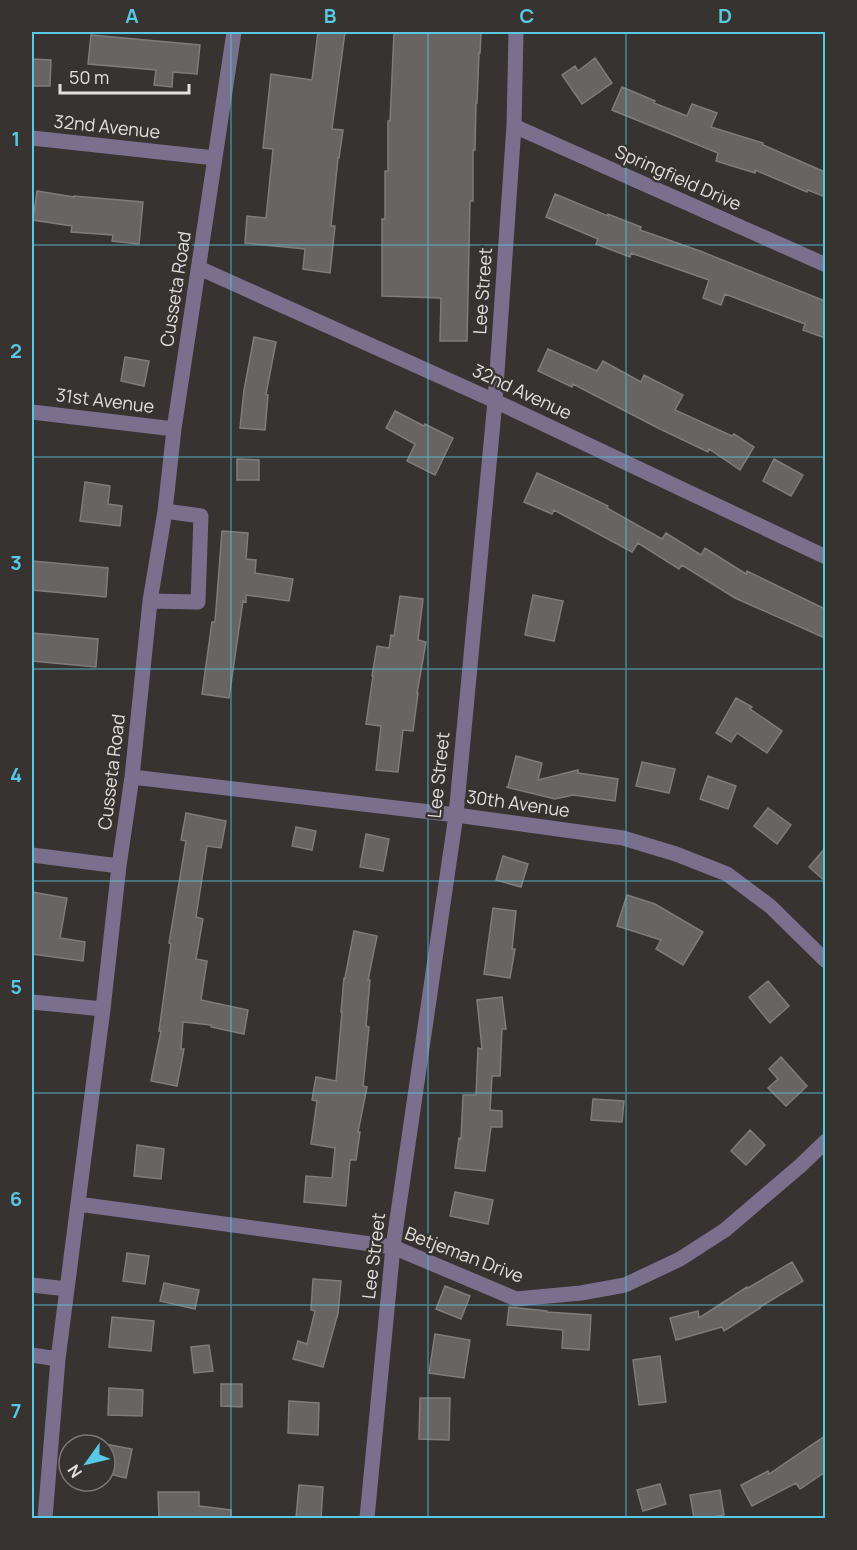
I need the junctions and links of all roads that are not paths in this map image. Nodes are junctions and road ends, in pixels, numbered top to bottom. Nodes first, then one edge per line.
1 (234, 32) edge
2 (516, 32) edge
3 (514, 126) junction
4 (32, 138) edge
5 (215, 158) junction
6 (825, 265) edge
7 (199, 268) junction
8 (495, 401) junction
9 (32, 412) edge
10 (174, 429) junction
11 (165, 511) junction
12 (825, 556) edge
13 (150, 601) junction
14 (132, 777) junction
15 (456, 815) junction
16 (32, 855) edge
17 (119, 866) junction
18 (825, 961) edge
19 (32, 1002) edge
20 (103, 1009) junction
21 (825, 1142) edge
22 (78, 1204) junction
23 (393, 1247) junction
24 (32, 1285) edge
25 (67, 1289) junction
26 (32, 1355) edge
27 (58, 1359) junction
28 (45, 1518) edge
29 (367, 1518) edge

1 - 5 street, Cusseta Road
2 - 3 street, Lee Street
3 - 6 street, Springfield Drive
3 - 8 street, Lee Street
4 - 5 street, 32nd Avenue
5 - 7 street, Cusseta Road
7 - 8 street, 32nd Avenue
7 - 10 street, Cusseta Road
8 - 12 street, 32nd Avenue
8 - 15 street, Lee Street
9 - 10 street, 31st Avenue
10 - 11 street, Cusseta Road
11 - 13 street, Cusseta Road
11 - 13 street
13 - 14 street, Cusseta Road
14 - 15 street, 30th Avenue
14 - 17 street, Cusseta Road
15 - 18 street, 30th Avenue
15 - 23 street, Lee Street
16 - 17 street
17 - 20 street, Cusseta Road
19 - 20 street
20 - 22 street, Cusseta Road
21 - 23 street, Betjeman Drive
22 - 23 street, Betjeman Drive
22 - 25 street, Cusseta Road
23 - 29 street, Lee Street
24 - 25 street
25 - 27 street, Cusseta Road
26 - 27 street
27 - 28 street, Cusseta Road

